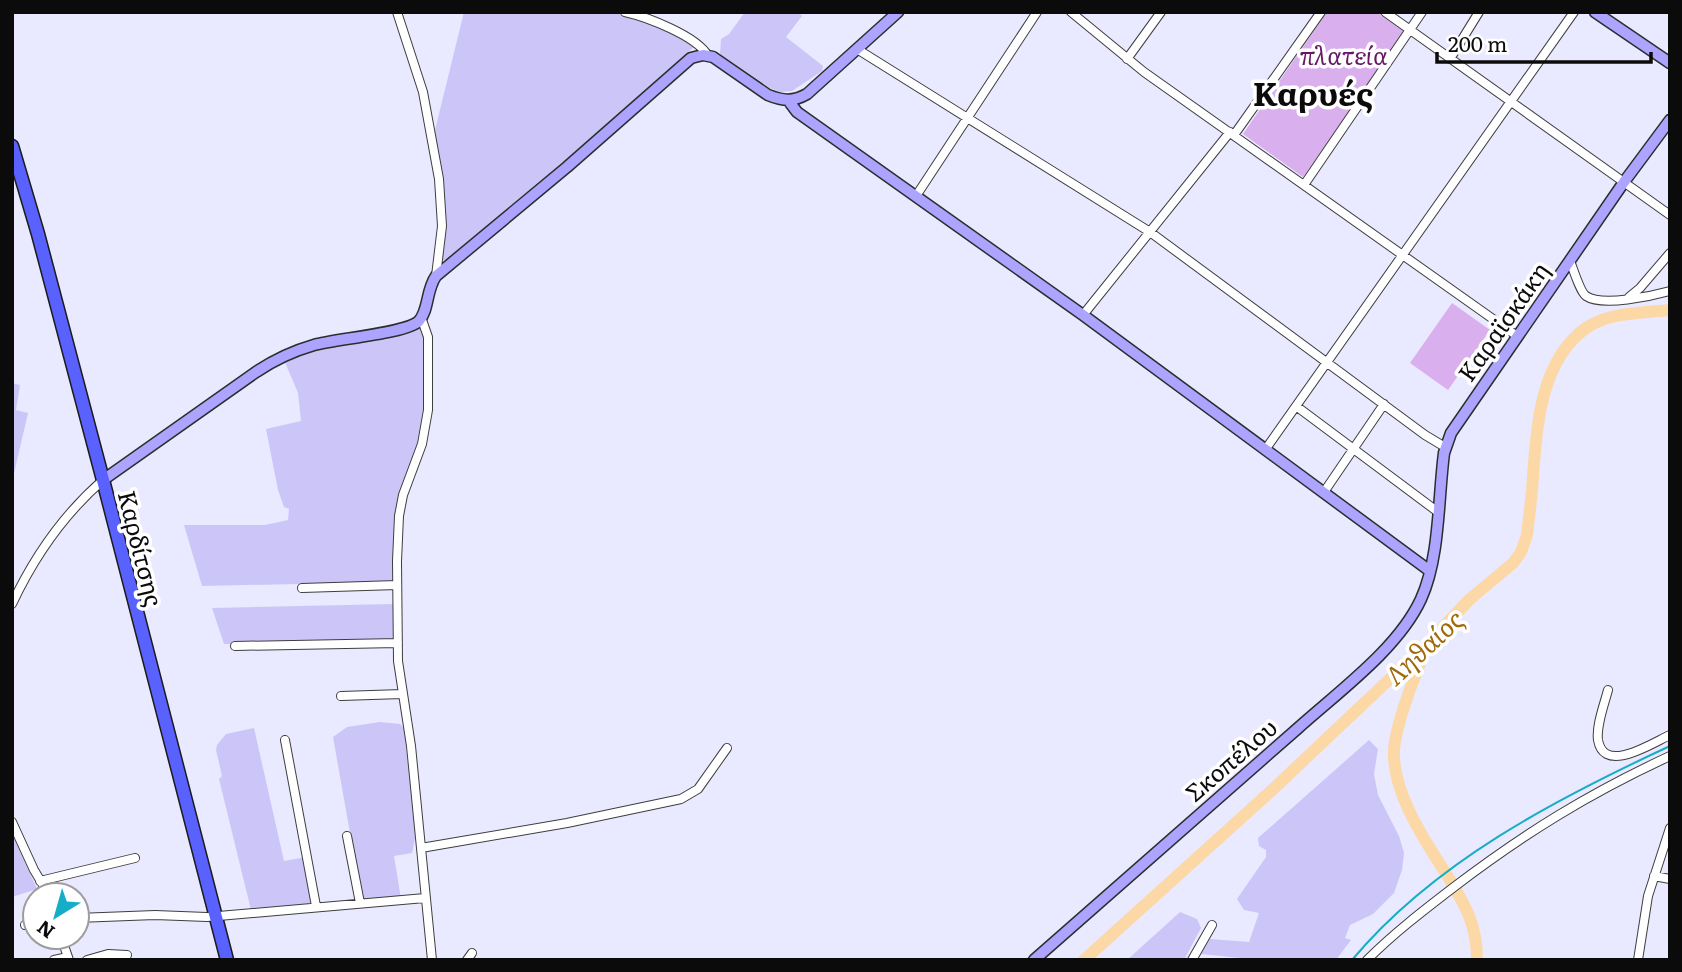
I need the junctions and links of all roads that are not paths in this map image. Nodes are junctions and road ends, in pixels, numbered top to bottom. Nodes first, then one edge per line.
1 (397, 12) edge
2 (625, 12) edge
3 (898, 12) edge
4 (1037, 12) edge
5 (1071, 12) edge
6 (1160, 12) edge
7 (1321, 12) edge
8 (1385, 12) edge
9 (1422, 12) edge
10 (1479, 12) edge
11 (1574, 12) edge
12 (1595, 12) edge
13 (1410, 30) junction
14 (857, 49) junction
15 (708, 56) junction
16 (1127, 59) junction
17 (1450, 59) junction
18 (1670, 63) edge
19 (788, 100) junction
20 (1510, 102) junction
21 (967, 118) junction
22 (1670, 120) edge
23 (1232, 134) junction
24 (12, 146) edge
25 (1624, 182) junction
26 (1304, 185) junction
27 (916, 196) junction
28 (1670, 215) edge
29 (1150, 232) junction
30 (1670, 253) edge
31 (1403, 255) junction
32 (1570, 261) junction
33 (436, 276) junction
34 (1670, 291) edge
35 (1620, 301) junction
36 (1083, 315) junction
37 (421, 317) junction
38 (1517, 336) junction
39 (1327, 362) junction
40 (1384, 404) junction
41 (1296, 406) junction
42 (1445, 447) junction
43 (1353, 449) junction
44 (1265, 450) junction
45 (103, 480) junction
46 (1324, 492) junction
47 (1438, 512) junction
48 (1430, 571) junction
49 (397, 585) junction
50 (302, 587) dead end
51 (12, 604) edge
52 (398, 643) junction
53 (235, 646) dead end
54 (1608, 690) dead end
55 (402, 694) junction
56 (341, 696) dead end
57 (1670, 735) edge
58 (285, 740) dead end
59 (726, 748) dead end
60 (1670, 756) edge
61 (12, 822) edge
62 (1670, 828) edge
63 (348, 836) dead end
64 (421, 848) junction
65 (135, 858) dead end
66 (1654, 876) junction
67 (1670, 879) edge
68 (40, 881) joint
69 (425, 898) junction
70 (360, 903) junction
71 (316, 906) junction
72 (216, 916) junction
73 (91, 917) edge
74 (1212, 925) dead end
75 (127, 955) dead end
76 (68, 958) edge
77 (54, 960) edge
78 (87, 960) edge
79 (227, 960) edge
80 (432, 960) edge
81 (1034, 960) edge
82 (1192, 960) edge
83 (1367, 960) edge
84 (1638, 960) edge

1 - 33 street
2 - 15 street
3 - 14 street
4 - 21 street
5 - 16 street
6 - 16 street
7 - 23 street
8 - 13 street
9 - 13 street
10 - 17 street
11 - 20 street
12 - 18 street
13 - 17 street
13 - 26 street
14 - 19 street
14 - 21 street
15 - 19 street
15 - 33 street
16 - 23 street
17 - 20 street
19 - 27 street
20 - 25 street
20 - 31 street
21 - 27 street
21 - 29 street
22 - 25 street, Καραϊσκάκη
23 - 26 street
23 - 29 street
24 - 45 main road, Καρδίτσης
25 - 28 street
25 - 32 street, Καραϊσκάκη
26 - 31 street
27 - 36 street
29 - 36 street
29 - 39 street
30 - 35 street
31 - 38 street
31 - 39 street
32 - 35 street
32 - 38 street, Καραϊσκάκη
33 - 37 street
34 - 35 street
36 - 44 street
37 - 45 street
37 - 49 street
38 - 42 street, Καραϊσκάκη
39 - 40 street
39 - 41 street
40 - 42 street
40 - 43 street
41 - 43 street
41 - 44 street
42 - 47 street, Καραϊσκάκη
43 - 46 street
43 - 47 street
44 - 46 street
45 - 51 street
45 - 72 main road, Καρδίτσης
46 - 48 street
47 - 48 street, Καραϊσκάκη
48 - 81 street, Σκοπέλου
49 - 50 street
49 - 52 street
52 - 53 street
52 - 55 street
54 - 57 street
55 - 56 street
55 - 64 street
58 - 71 street
59 - 64 street
60 - 83 street
61 - 68 street
62 - 66 street
63 - 70 street
64 - 69 street
65 - 68 street
66 - 67 street
66 - 84 street
69 - 70 street
69 - 80 street
70 - 71 street
71 - 72 street
72 - 73 street
72 - 79 main road, Καρδίτσης
74 - 82 street
75 - 78 street
76 - 77 street

